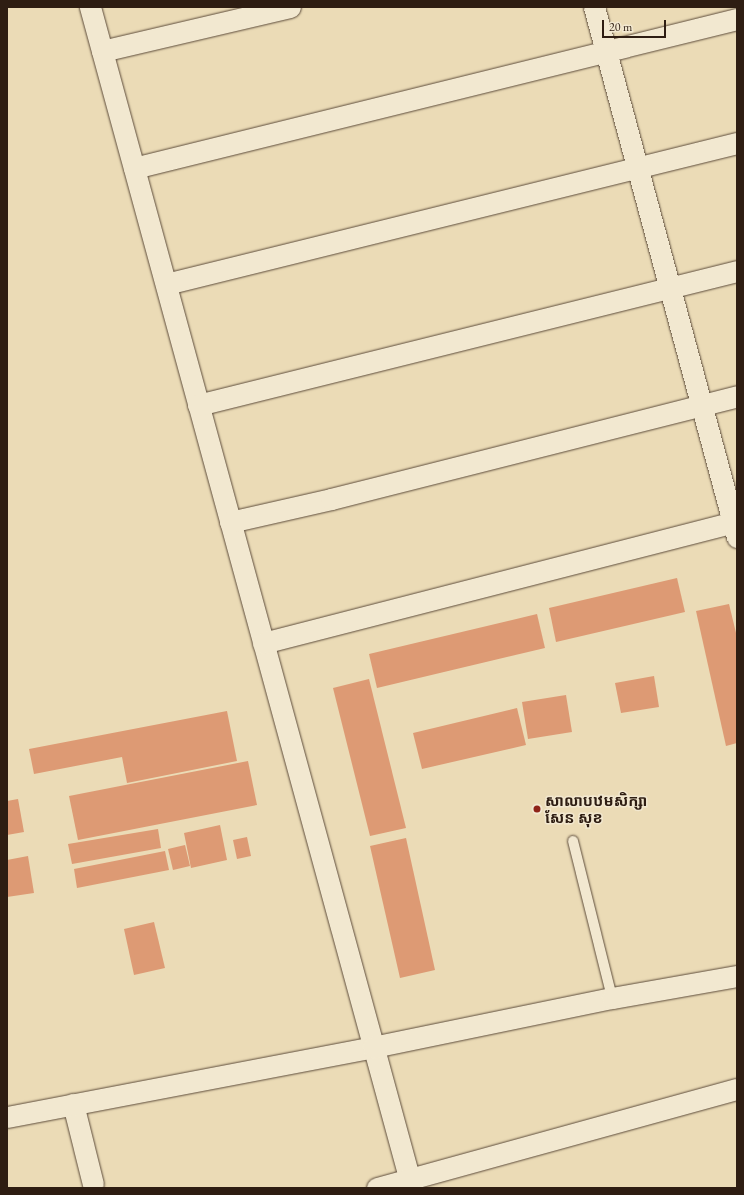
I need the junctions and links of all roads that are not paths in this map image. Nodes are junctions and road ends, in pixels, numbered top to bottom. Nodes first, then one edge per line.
1 (90, 7) edge
2 (290, 7) edge
3 (594, 7) edge
4 (737, 19) edge
5 (102, 51) junction
6 (606, 52) junction
7 (737, 143) edge
8 (134, 168) junction
9 (637, 169) junction
10 (737, 271) edge
11 (166, 284) junction
12 (670, 288) junction
13 (737, 396) edge
14 (198, 405) junction
15 (701, 405) junction
16 (230, 522) junction
17 (736, 526) edge
18 (263, 643) junction
19 (573, 841) dead end
20 (737, 976) edge
21 (612, 998) junction
22 (373, 1047) junction
23 (737, 1089) edge
24 (73, 1104) junction
25 (7, 1117) edge
26 (411, 1183) edge
27 (93, 1184) dead end
28 (377, 1188) edge

1 - 5 street
2 - 5 street
3 - 6 street
4 - 6 street
5 - 8 street
6 - 8 street
6 - 9 street
7 - 9 street
8 - 11 street
9 - 11 street
9 - 12 street
10 - 12 street
11 - 14 street
12 - 14 street
12 - 15 street
13 - 15 street
14 - 16 street
15 - 16 street
15 - 17 street
16 - 18 street
17 - 18 street
18 - 22 street
19 - 21 lane
20 - 21 street
21 - 22 street
22 - 24 street
22 - 26 street
23 - 26 street
24 - 25 street
24 - 27 street
26 - 28 street

